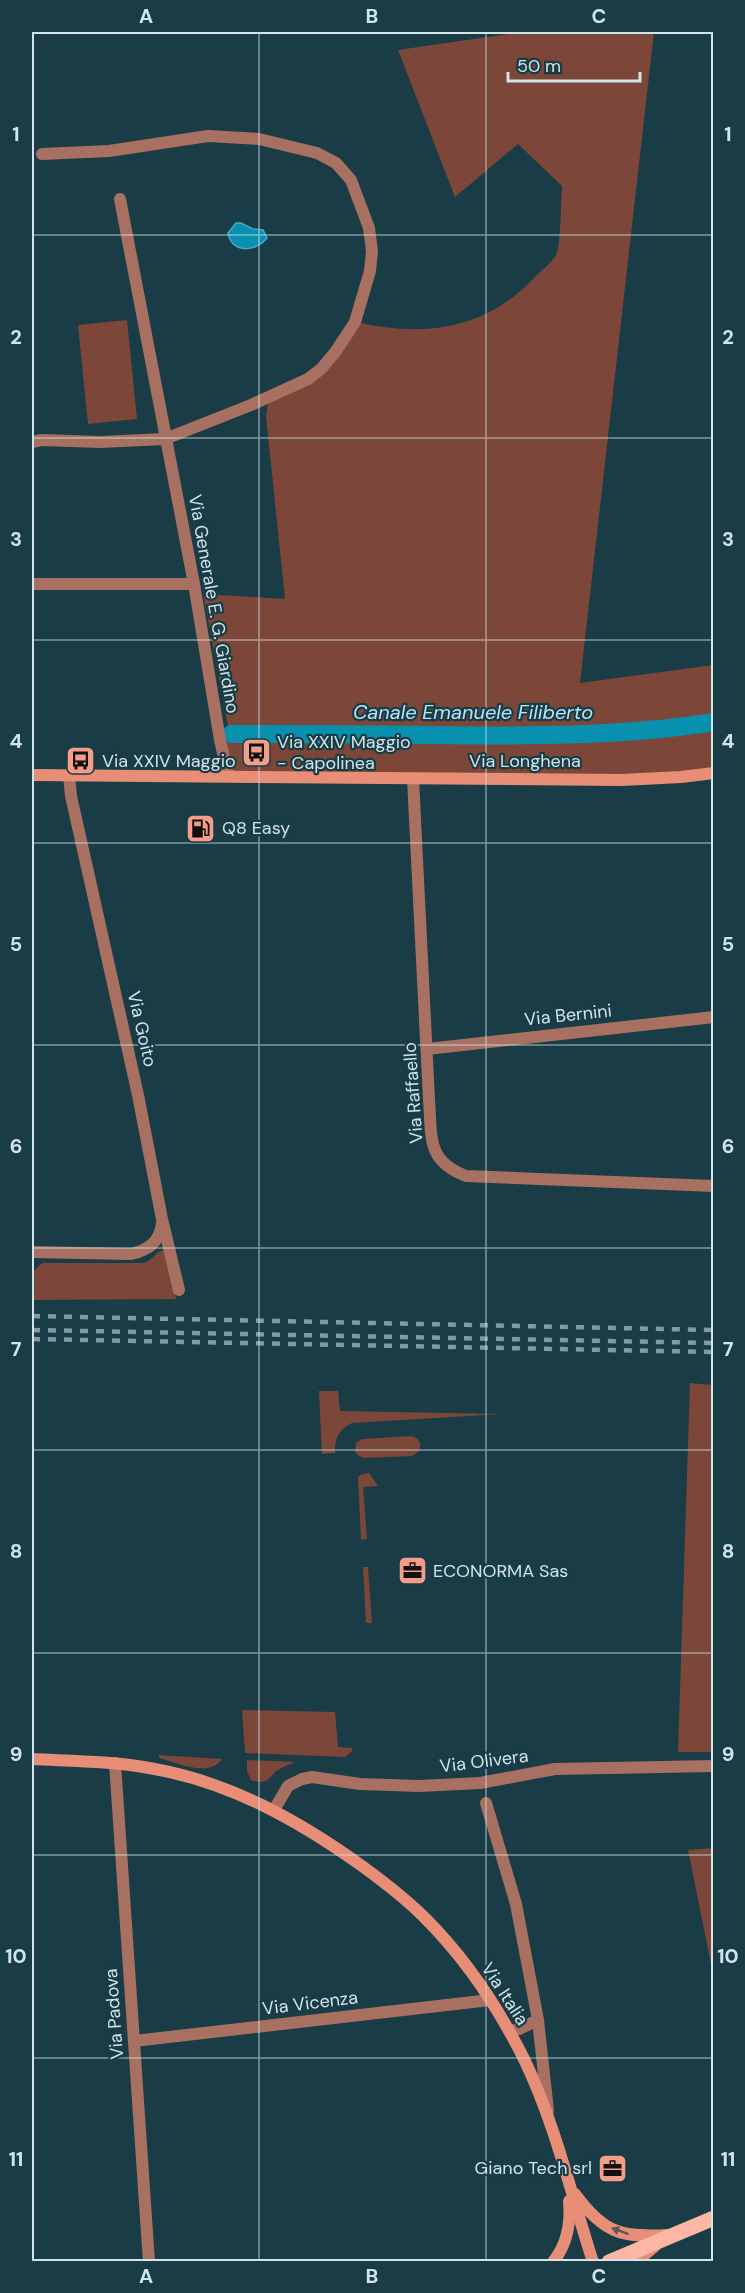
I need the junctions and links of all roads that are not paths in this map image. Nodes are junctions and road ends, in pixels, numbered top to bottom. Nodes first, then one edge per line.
1 (42, 154) dead end
2 (120, 199) dead end
3 (165, 439) junction
4 (32, 442) edge
5 (32, 584) edge
6 (194, 584) junction
7 (714, 773) edge
8 (32, 775) edge
9 (228, 775) junction
10 (69, 776) junction
11 (412, 779) junction
12 (714, 1017) edge
13 (428, 1049) junction
14 (714, 1186) edge
15 (162, 1219) junction
16 (32, 1252) edge
17 (179, 1290) dead end
18 (32, 1759) edge
19 (115, 1763) junction
20 (714, 1766) edge
21 (486, 1803) dead end
22 (274, 1810) junction
23 (490, 2000) junction
24 (538, 2020) junction
25 (509, 2031) junction
26 (134, 2041) junction
27 (549, 2120) junction
28 (568, 2185) junction
29 (714, 2218) edge
30 (677, 2234) junction
31 (149, 2262) edge
32 (553, 2262) edge
33 (593, 2262) edge
34 (609, 2262) edge
35 (636, 2262) edge

1 - 3 street
2 - 3 street, Via Generale E. G. Giardino
3 - 4 street
3 - 6 street, Via Generale E. G. Giardino
5 - 6 street
6 - 9 street, Via Generale E. G. Giardino
7 - 11 street, Via Longhena
8 - 10 street, Via Longhena
9 - 10 street, Via Longhena
9 - 11 street, Via Longhena
10 - 15 street, Via Goito
11 - 13 street, Via Raffaello
12 - 13 street, Via Bernini
13 - 14 street, Via Raffaello
15 - 16 street
15 - 17 street, Via Goito
18 - 19 street, Via Italia
19 - 22 street, Via Italia
19 - 26 street, Via Padova
20 - 22 street, Via Olivera
21 - 24 street
22 - 23 street, Via Italia
23 - 25 street, Via Italia
23 - 26 street, Via Vicenza
24 - 25 street
24 - 27 street
25 - 27 street, Via Italia
26 - 31 street, Via Padova
27 - 28 street, Via Italia
30 -> 28 street, Via Italia
28 - 32 street, Via Italia
28 - 33 street, Via Italia
29 - 30 main road
30 - 34 main road
30 - 35 street

